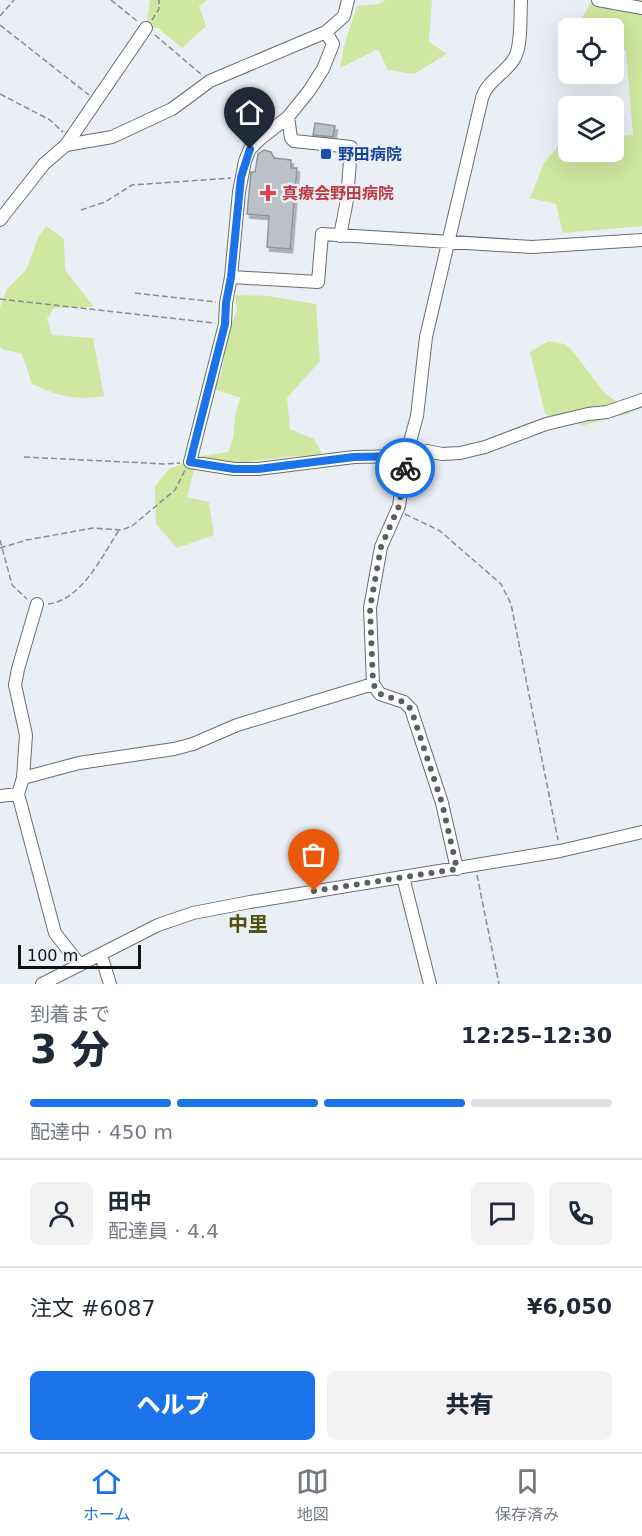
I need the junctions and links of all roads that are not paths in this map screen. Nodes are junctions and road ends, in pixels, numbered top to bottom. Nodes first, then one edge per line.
1 (348, 0) edge
2 (521, 0) edge
3 (598, 0) edge
4 (642, 8) edge
5 (146, 28) road end
6 (326, 32) junction
7 (288, 117) junction
8 (68, 142) junction
9 (0, 220) edge
10 (340, 236) junction
11 (642, 240) edge
12 (447, 243) junction
13 (231, 277) junction
14 (642, 400) edge
15 (406, 456) junction
16 (37, 604) road end
17 (373, 684) junction
18 (23, 778) junction
19 (18, 794) junction
20 (0, 796) edge
21 (642, 832) edge
22 (457, 869) junction
23 (403, 877) junction
24 (101, 955) junction
25 (80, 965) junction
26 (42, 984) edge
27 (110, 984) edge
28 (430, 984) edge

1 - 6 street
2 - 12 street
3 - 4 street
5 - 8 street
6 - 7 street
6 - 8 street
7 - 10 street
7 - 13 street
8 - 9 street
10 - 12 street
10 - 13 street
11 - 12 street
12 - 15 street
13 - 15 street
14 - 15 street
15 - 17 street
16 - 18 street
17 - 18 street
17 - 22 street
18 - 19 street
19 - 20 street
19 - 25 street
21 - 22 street
22 - 23 street
23 - 24 street
23 - 28 street
24 - 25 street
24 - 27 street
25 - 26 street

